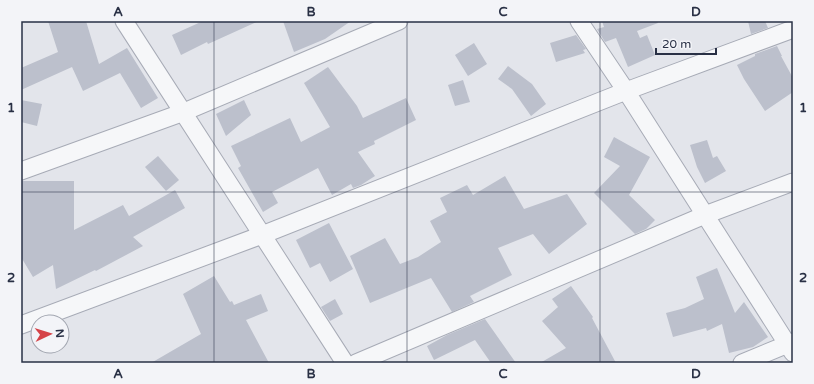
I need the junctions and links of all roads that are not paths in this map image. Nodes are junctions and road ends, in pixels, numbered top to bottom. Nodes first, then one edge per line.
1 (124, 21) edge
2 (399, 21) edge
3 (579, 21) edge
4 (793, 29) edge
5 (626, 91) junction
6 (184, 112) junction
7 (21, 171) edge
8 (793, 182) edge
9 (705, 215) junction
10 (262, 235) junction
11 (21, 324) edge
12 (791, 346) edge
13 (346, 363) edge
14 (356, 363) edge
15 (742, 363) edge

1 - 6 street
2 - 6 street
3 - 5 street
4 - 5 street
5 - 9 street
5 - 10 street
6 - 7 street
6 - 10 street
8 - 9 street
9 - 12 street
9 - 14 street
10 - 11 street
10 - 13 street
12 - 15 street

